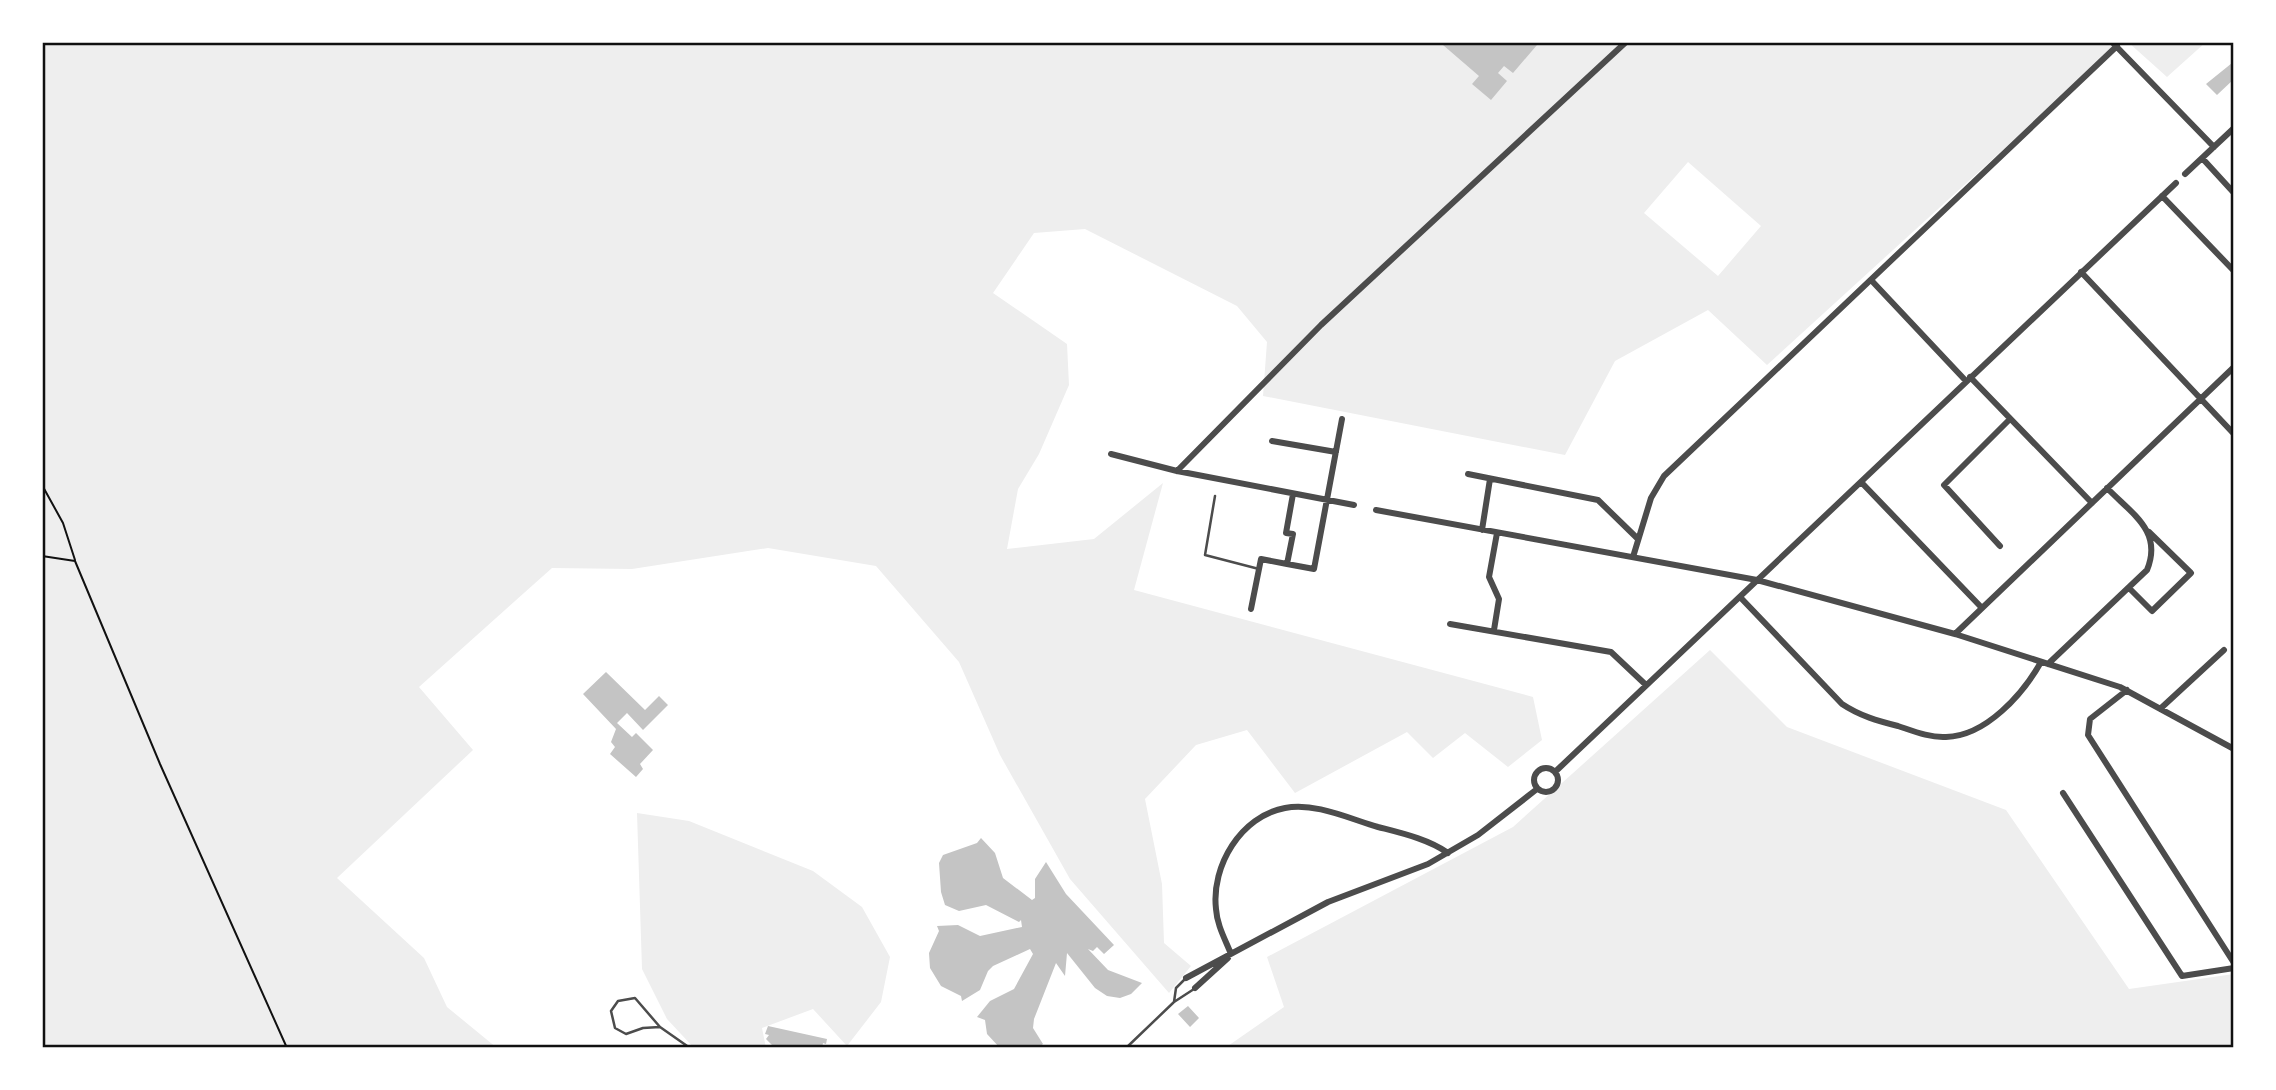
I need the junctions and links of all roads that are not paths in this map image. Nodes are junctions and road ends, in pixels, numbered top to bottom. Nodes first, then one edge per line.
1 (1626, 42) edge
2 (2115, 44) edge
3 (2231, 131) edge
4 (2234, 139) edge
5 (2214, 147) junction
6 (2202, 158) junction
7 (2185, 174) dead end
8 (2176, 183) dead end
9 (2234, 193) edge
10 (2162, 196) junction
11 (2234, 271) edge
12 (2081, 272) junction
13 (1871, 280) junction
14 (2234, 367) edge
15 (1968, 379) junction
16 (2200, 399) junction
17 (1342, 419) dead end
18 (2010, 419) junction
19 (2234, 434) edge
20 (1272, 440) dead end
21 (1336, 452) junction
22 (1111, 454) dead end
23 (1177, 471) junction
24 (1468, 474) dead end
25 (1490, 479) junction
26 (1861, 482) junction
27 (2107, 488) junction
28 (1293, 494) junction
29 (1215, 496) dead end
30 (1327, 500) junction
31 (2092, 503) junction
32 (1354, 505) dead end
33 (1376, 510) dead end
34 (1482, 530) junction
35 (2149, 532) junction
36 (1497, 533) junction
37 (1639, 539) junction
38 (2000, 546) dead end
39 (1633, 557) junction
40 (1287, 564) junction
41 (1259, 569) junction
42 (1757, 580) junction
43 (2129, 587) junction
44 (1740, 597) junction
45 (1251, 608) dead end
46 (1982, 608) junction
47 (1450, 624) dead end
48 (1494, 630) junction
49 (1955, 634) junction
50 (2224, 650) dead end
51 (2044, 663) junction
52 (1646, 685) junction
53 (2127, 691) junction
54 (2160, 709) junction
55 (2234, 739) edge
56 (2227, 745) junction
57 (2234, 749) edge
58 (1556, 771) junction
59 (1537, 789) junction
60 (2063, 793) dead end
61 (1448, 853) junction
62 (1231, 954) junction
63 (2234, 965) edge
64 (1186, 978) joint
65 (1195, 988) joint
66 (1174, 1002) junction
67 (660, 1027) junction
68 (690, 1048) edge
69 (1126, 1048) edge

1 - 23 street
2 - 5 street
2 - 13 street
3 - 4 street
3 - 5 street
5 - 6 street
6 - 7 street
6 - 9 street
8 - 10 street
10 - 11 street
10 - 12 street
12 - 15 street
12 - 16 street
13 - 15 street
13 - 37 street
14 - 16 street
15 - 18 street
15 - 26 street
16 - 19 street
16 - 27 street
17 - 21 street
18 - 31 street
18 - 38 street
20 - 21 street
21 - 30 street
22 - 23 street
23 - 28 street
24 - 25 street
25 - 34 street
25 - 37 street
26 - 42 street
26 - 46 street
27 - 31 street
27 - 35 street
28 - 30 street
28 - 40 street
29 - 41 lane
30 - 32 street
30 - 40 street
31 - 46 street
33 - 34 street
34 - 36 street
35 - 43 street
35 - 43 street
36 - 39 street
36 - 48 street
37 - 39 street
39 - 42 street
40 - 41 street
41 - 45 street
42 - 44 street
42 - 49 street
43 - 51 street
44 - 51 street
44 - 52 street
46 - 49 street
47 - 48 street
48 - 52 street
49 - 51 street
50 - 54 street
51 - 53 street
52 - 58 street
53 - 54 street
53 - 63 street
54 - 56 street
55 - 56 street
56 - 57 street
58 - 59 street
58 - 59 street
59 - 61 street
60 - 63 street
61 - 62 street
61 - 62 street
62 - 64 street
62 - 65 street
64 - 66 lane
65 - 66 lane
66 - 69 lane
67 - 67 lane
67 - 68 lane

